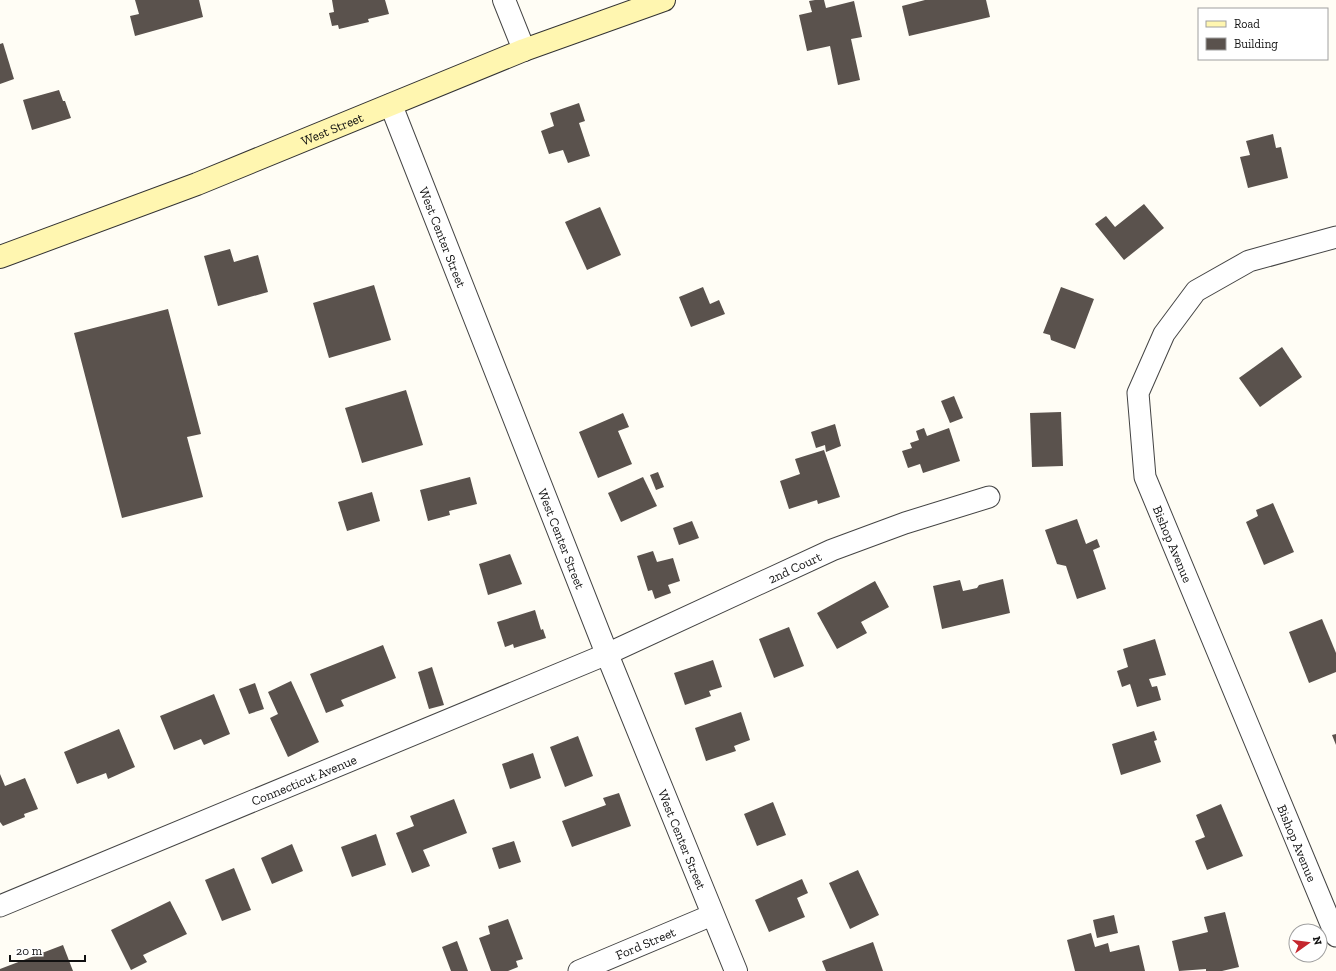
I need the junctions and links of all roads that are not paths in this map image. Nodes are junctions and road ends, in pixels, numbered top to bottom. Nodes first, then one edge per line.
1 (504, 0) edge
2 (664, 0) edge
3 (524, 50) junction
4 (391, 105) junction
5 (1336, 237) edge
6 (0, 257) edge
7 (989, 496) dead end
8 (607, 654) junction
9 (0, 906) edge
10 (712, 915) junction
11 (1336, 936) edge
12 (579, 971) edge
13 (736, 971) edge

1 - 3 street
2 - 3 main road, West Street
3 - 4 main road, West Street
4 - 6 main road, West Street
4 - 8 street, West Center Street
5 - 11 street, Bishop Avenue
7 - 8 street, 2nd Court
8 - 9 street, Connecticut Avenue
8 - 10 street, West Center Street
10 - 12 street, Ford Street
10 - 13 street, West Center Street

